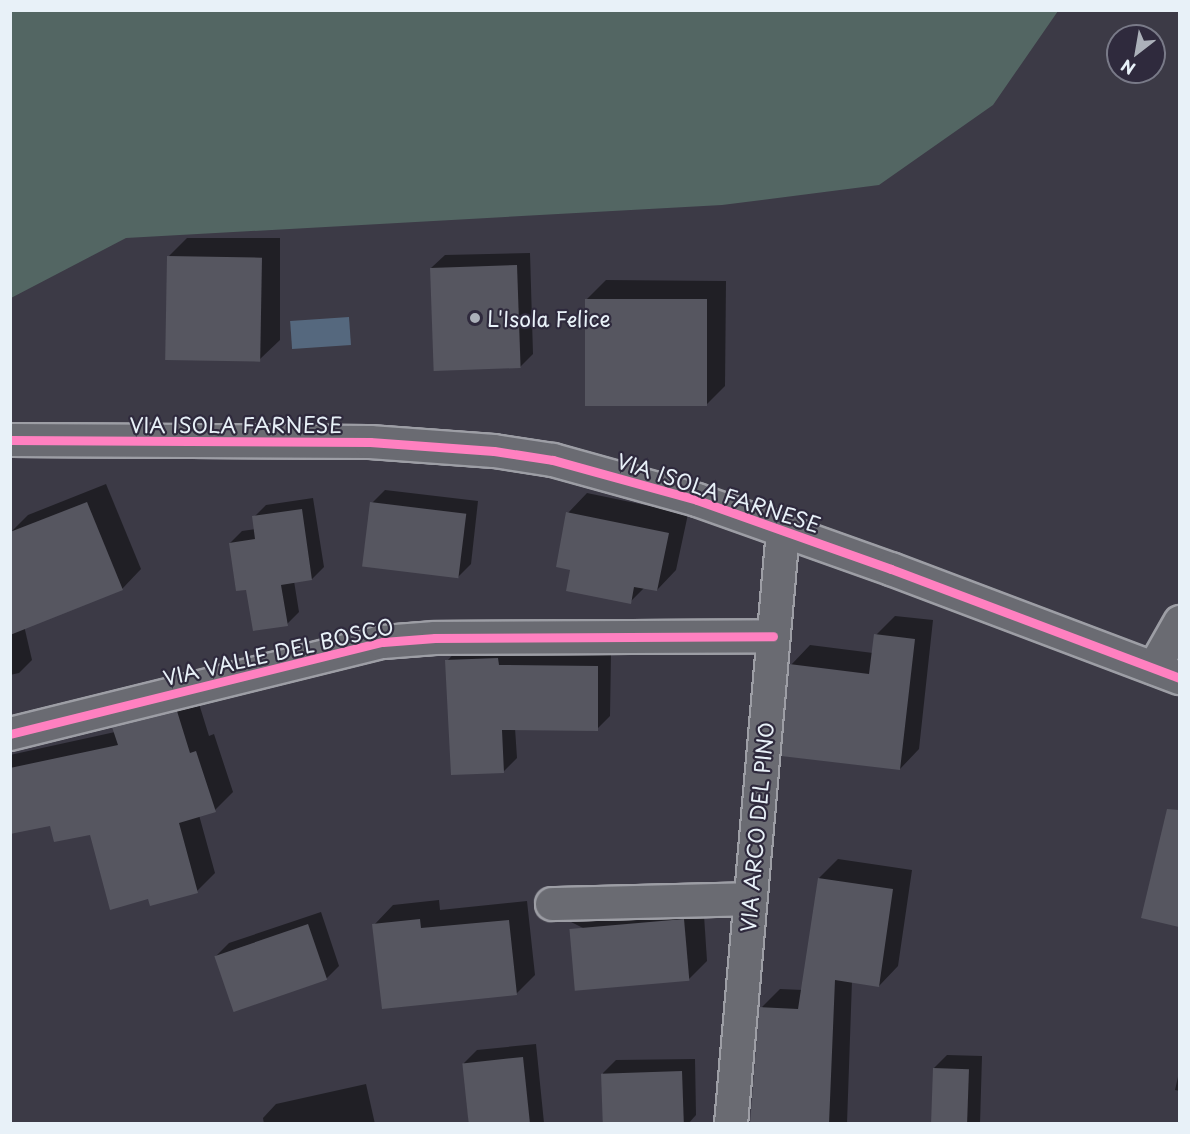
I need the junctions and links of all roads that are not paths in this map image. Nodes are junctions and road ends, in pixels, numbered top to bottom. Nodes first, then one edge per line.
1 (10, 440) edge
2 (783, 531) junction
3 (1179, 622) edge
4 (773, 636) junction
5 (1167, 673) edge
6 (10, 734) edge
7 (750, 899) junction
8 (552, 904) dead end
9 (731, 1124) edge

1 - 2 street, VIA ISOLA FARNESE
2 - 4 street, VIA ARCO DEL PINO
2 - 5 street, VIA ISOLA FARNESE
3 - 5 street
4 - 6 street, VIA VALLE DEL BOSCO
4 - 7 street, VIA ARCO DEL PINO
7 - 8 street
7 - 9 street, VIA ARCO DEL PINO

